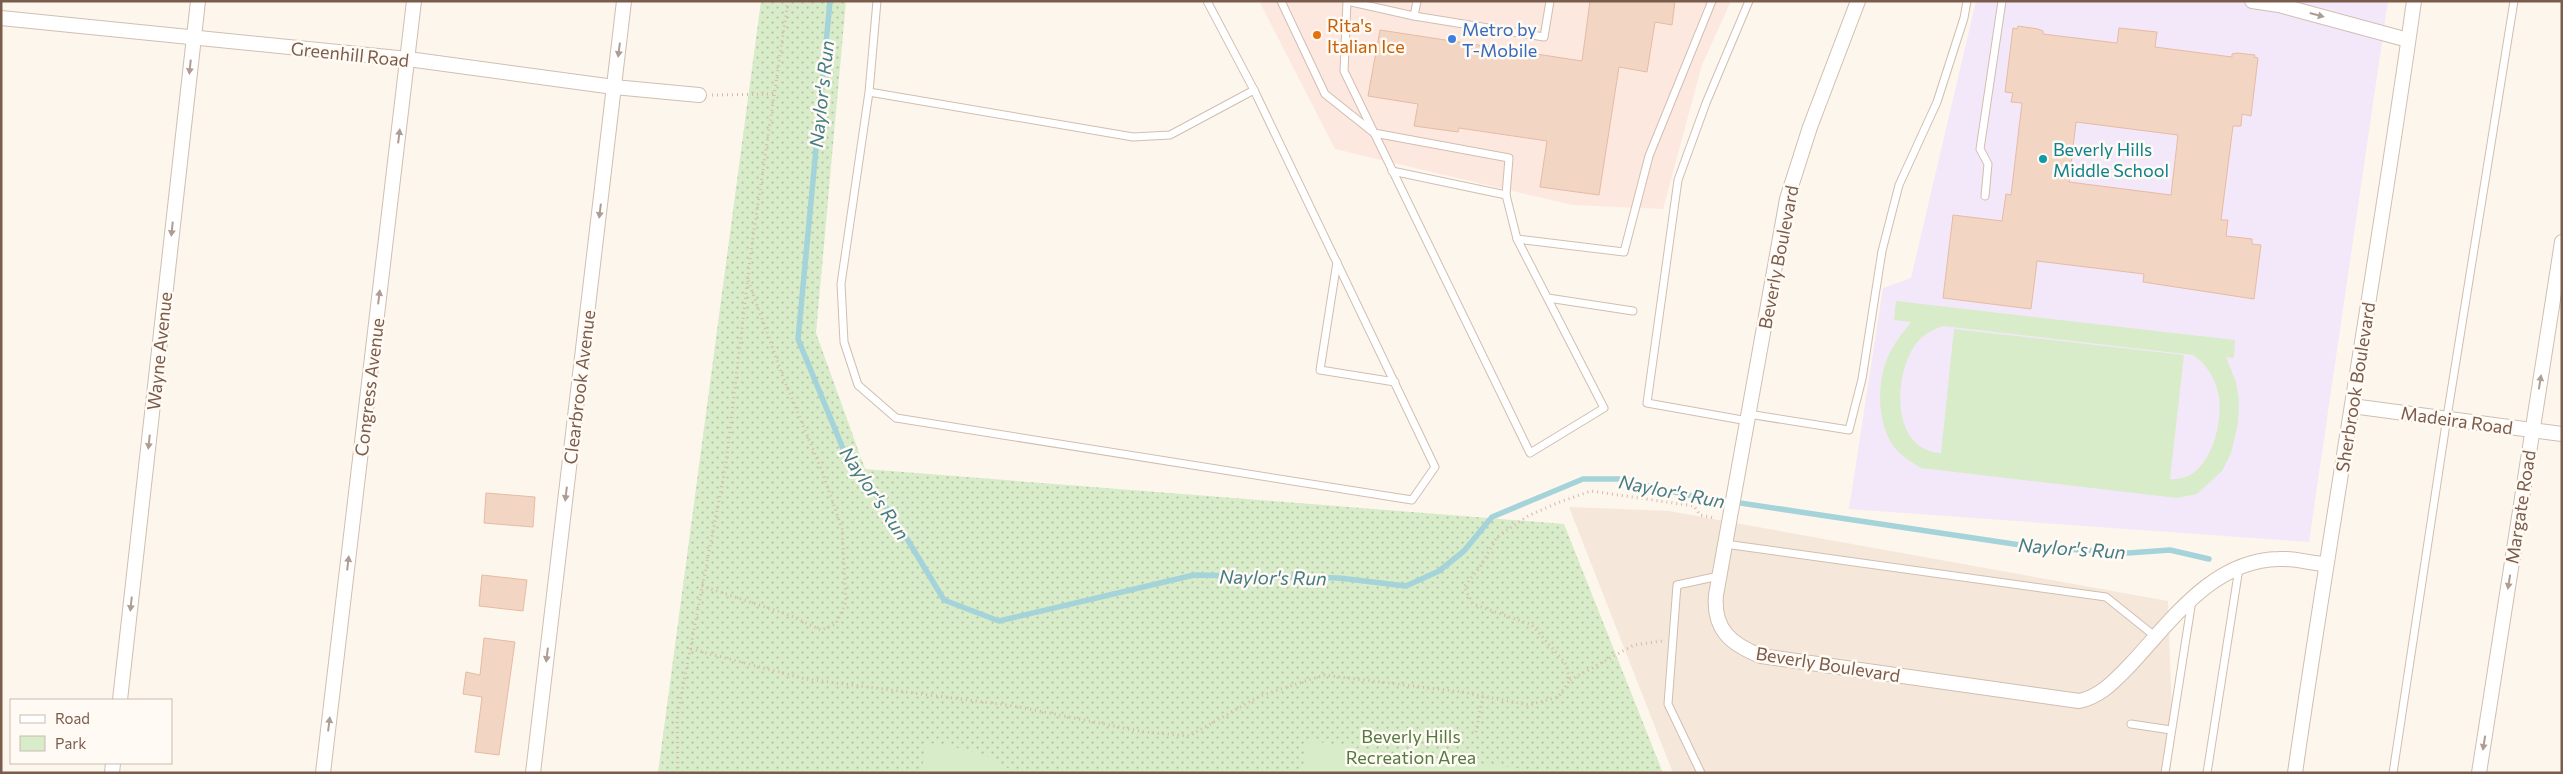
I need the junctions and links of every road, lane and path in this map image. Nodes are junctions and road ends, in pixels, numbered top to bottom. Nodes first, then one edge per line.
1 (198, 1) edge
2 (414, 1) edge
3 (624, 1) edge
4 (788, 1) edge
5 (877, 1) edge
6 (1207, 1) edge
7 (1347, 1) edge
8 (1417, 1) edge
9 (1550, 1) edge
10 (1712, 1) edge
11 (1749, 1) edge
12 (1858, 1) edge
13 (1967, 1) edge
14 (2002, 1) edge
15 (2252, 1) edge
16 (2414, 1) edge
17 (2514, 1) edge
18 (1283, 2) edge
19 (1414, 16) junction
20 (1, 18) edge
21 (193, 39) junction
22 (2408, 40) junction
23 (408, 59) junction
24 (614, 86) junction
25 (1254, 90) junction
26 (868, 92) junction
27 (774, 94) junction
28 (699, 95) joint
29 (1374, 132) junction
30 (1392, 171) junction
31 (1506, 195) junction
32 (1985, 196) dead end
33 (1517, 239) junction
34 (2562, 242) edge
35 (1337, 262) junction
36 (748, 280) junction
37 (1548, 298) junction
38 (1633, 312) dead end
39 (1395, 382) junction
40 (2352, 406) junction
41 (2446, 417) junction
42 (1748, 418) junction
43 (2532, 430) junction
44 (2562, 434) edge
45 (1700, 515) dead end
46 (1725, 544) junction
47 (2325, 564) junction
48 (2239, 567) junction
49 (1720, 576) junction
50 (702, 586) junction
51 (2192, 599) junction
52 (2156, 637) junction
53 (1673, 640) junction
54 (690, 649) junction
55 (1570, 680) junction
56 (1483, 696) junction
57 (120, 699) edge
58 (2131, 724) dead end
59 (2171, 730) junction
60 (1476, 732) dead end
61 (323, 773) edge
62 (533, 773) edge
63 (678, 773) edge
64 (1701, 773) edge
65 (2165, 773) edge
66 (2207, 773) edge
67 (2295, 773) edge
68 (2393, 773) edge
69 (2479, 773) edge

1 - 21 street, Wayne Avenue
2 - 23 street, Congress Avenue
3 -> 24 street, Clearbrook Avenue
4 - 27 path
5 - 26 lane
6 - 25 lane
7 - 19 lane
7 - 29 lane
8 - 19 lane
9 - 19 lane
10 - 33 lane
11 - 42 lane
12 - 42 street, Beverly Boulevard
13 - 42 lane
14 - 32 lane
15 -> 22 street
16 - 22 street, Sherbrook Boulevard
17 - 41 lane
18 - 29 lane
20 - 21 street, Greenhill Road
21 - 23 street, Greenhill Road
21 -> 57 street, Wayne Avenue
22 - 40 street, Sherbrook Boulevard
23 - 24 street, Greenhill Road
61 -> 23 street, Congress Avenue
24 - 28 street, Greenhill Road
24 -> 62 street, Clearbrook Avenue
25 - 26 lane
25 - 35 lane
26 - 39 lane
27 - 28 path
27 - 36 path
29 - 30 lane
29 - 31 lane
30 - 31 lane
30 - 37 lane
31 - 33 lane
33 - 37 lane
43 -> 34 street, Margate Road
35 - 39 lane
35 - 39 lane
36 - 50 path
36 - 50 path
37 - 38 lane
40 - 41 street, Madeira Road
40 - 47 street, Sherbrook Boulevard
41 - 43 street, Madeira Road
41 - 68 lane
42 - 46 street, Beverly Boulevard
43 - 44 street, Madeira Road
43 -> 69 street, Margate Road
45 - 55 path
46 - 49 street, Beverly Boulevard
46 - 52 lane
47 - 48 street, Beverly Boulevard
47 - 67 street, Sherbrook Boulevard
48 - 51 street, Beverly Boulevard
48 - 66 lane
49 - 52 street, Beverly Boulevard
49 - 53 lane
50 - 54 path
51 - 52 street, Beverly Boulevard
51 - 59 lane
53 - 55 path
53 - 64 lane
54 - 56 path
54 - 63 path
55 - 56 path
56 - 60 path
58 - 59 lane
59 - 65 lane

